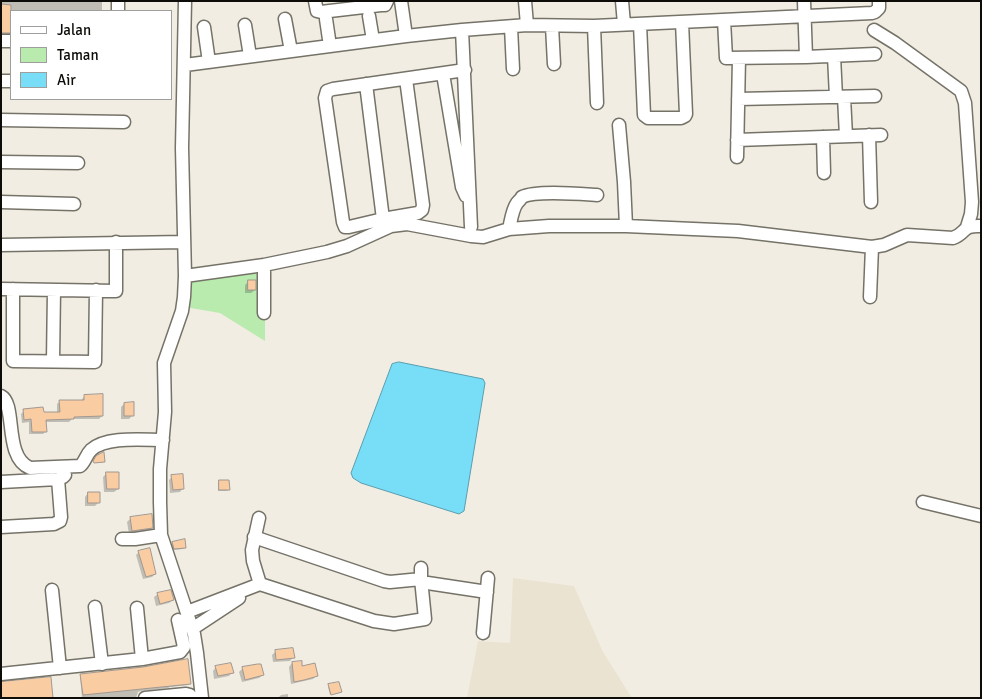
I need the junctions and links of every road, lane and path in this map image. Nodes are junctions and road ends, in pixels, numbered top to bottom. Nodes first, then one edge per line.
1 (185, 1) edge
2 (315, 1) edge
3 (388, 1) edge
4 (401, 1) edge
5 (525, 1) edge
6 (622, 1) edge
7 (804, 1) edge
8 (879, 1) edge
9 (804, 15) junction
10 (369, 16) dead end
11 (285, 19) dead end
12 (326, 19) dead end
13 (724, 20) junction
14 (682, 22) junction
15 (624, 24) junction
16 (640, 24) junction
17 (245, 25) dead end
18 (511, 26) junction
19 (527, 26) junction
20 (552, 26) junction
21 (594, 26) junction
22 (204, 28) dead end
23 (462, 30) junction
24 (874, 30) dead end
25 (406, 36) junction
26 (373, 40) junction
27 (330, 46) junction
28 (291, 51) junction
29 (875, 54) dead end
30 (250, 56) junction
31 (834, 56) junction
32 (806, 57) junction
33 (739, 58) junction
34 (209, 62) junction
35 (554, 64) dead end
36 (185, 65) junction
37 (514, 69) dead end
38 (465, 70) junction
39 (443, 74) junction
40 (406, 79) junction
41 (366, 84) junction
42 (875, 96) dead end
43 (840, 97) junction
44 (738, 100) junction
45 (597, 103) dead end
46 (1, 120) edge
47 (124, 122) dead end
48 (620, 125) dead end
49 (846, 136) junction
50 (823, 137) junction
51 (737, 140) junction
52 (737, 157) dead end
53 (1, 162) edge
54 (78, 163) dead end
55 (824, 173) dead end
56 (597, 195) dead end
57 (1, 202) edge
58 (871, 202) dead end
59 (74, 204) dead end
60 (471, 204) junction
61 (383, 219) junction
62 (626, 226) junction
63 (981, 226) edge
64 (471, 227) dead end
65 (967, 227) junction
66 (509, 229) junction
67 (116, 242) junction
68 (184, 242) junction
69 (1, 245) edge
70 (872, 247) junction
71 (264, 265) junction
72 (185, 276) junction
73 (7, 289) edge
74 (54, 290) junction
75 (96, 290) junction
76 (870, 297) dead end
77 (264, 313) dead end
78 (53, 362) junction
79 (1, 396) edge
80 (163, 440) junction
81 (72, 467) junction
82 (58, 479) junction
83 (1, 482) edge
84 (923, 502) dead end
85 (981, 516) edge
86 (259, 518) dead end
87 (1, 527) edge
88 (161, 534) junction
89 (254, 538) junction
90 (122, 539) dead end
91 (421, 576) junction
92 (488, 578) dead end
93 (260, 584) junction
94 (52, 590) dead end
95 (487, 592) junction
96 (95, 606) dead end
97 (136, 608) dead end
98 (182, 616) junction
99 (192, 629) junction
100 (483, 633) dead end
101 (142, 659) junction
102 (102, 664) junction
103 (60, 668) junction
104 (1, 674) edge
105 (144, 698) edge
106 (191, 698) edge
107 (202, 698) edge

1 - 36 street
2 - 3 street
4 - 25 street
5 - 19 street
6 - 15 street
7 - 9 street
8 - 9 street
9 - 13 street
9 - 32 street
10 - 26 street
11 - 28 street
12 - 27 street
13 - 14 street
13 - 33 street
14 - 16 street
14 - 16 street
15 - 16 street
15 - 21 street
17 - 30 street
18 - 19 street
18 - 23 street
18 - 37 street
19 - 20 street
20 - 21 street
20 - 35 street
21 - 45 street
22 - 34 street
23 - 25 street
23 - 38 street
24 - 65 street
25 - 26 street
26 - 27 street
27 - 28 street
28 - 30 street
29 - 31 street
30 - 34 street
31 - 32 street
31 - 43 street
32 - 33 street
33 - 44 street
34 - 36 street
36 - 68 street
38 - 39 street
38 - 60 street
39 - 40 street
39 - 60 street
40 - 41 street
40 - 61 street
41 - 61 street
41 - 61 street
42 - 43 street
43 - 44 street
43 - 49 street
44 - 51 street
46 - 47 street
48 - 62 street
49 - 50 street
49 - 58 street
50 - 51 street
50 - 55 street
51 - 52 street
53 - 54 street
56 - 66 street
57 - 59 street
60 - 64 street
62 - 66 street
62 - 70 street
63 - 65 street
65 - 70 street
66 - 71 street
67 - 68 street
67 - 69 street
67 - 75 street
68 - 72 street
70 - 76 street
71 - 72 street
71 - 77 street
72 - 80 street
73 - 74 street
73 - 78 street
74 - 75 street
74 - 78 street
75 - 78 street
79 - 81 street
80 - 81 street
80 - 88 street
81 - 82 street
82 - 83 street
82 - 87 street
84 - 85 street
86 - 89 street
88 - 90 street
88 - 98 street
89 - 91 street
89 - 93 street
91 - 93 street
91 - 95 street
92 - 95 street
93 - 98 street
93 - 99 street
94 - 103 street
95 - 100 street
96 - 102 street
97 - 101 street
98 - 99 street
98 - 101 street
99 - 107 street
101 - 102 street
102 - 103 street
103 - 104 street
105 - 106 street

